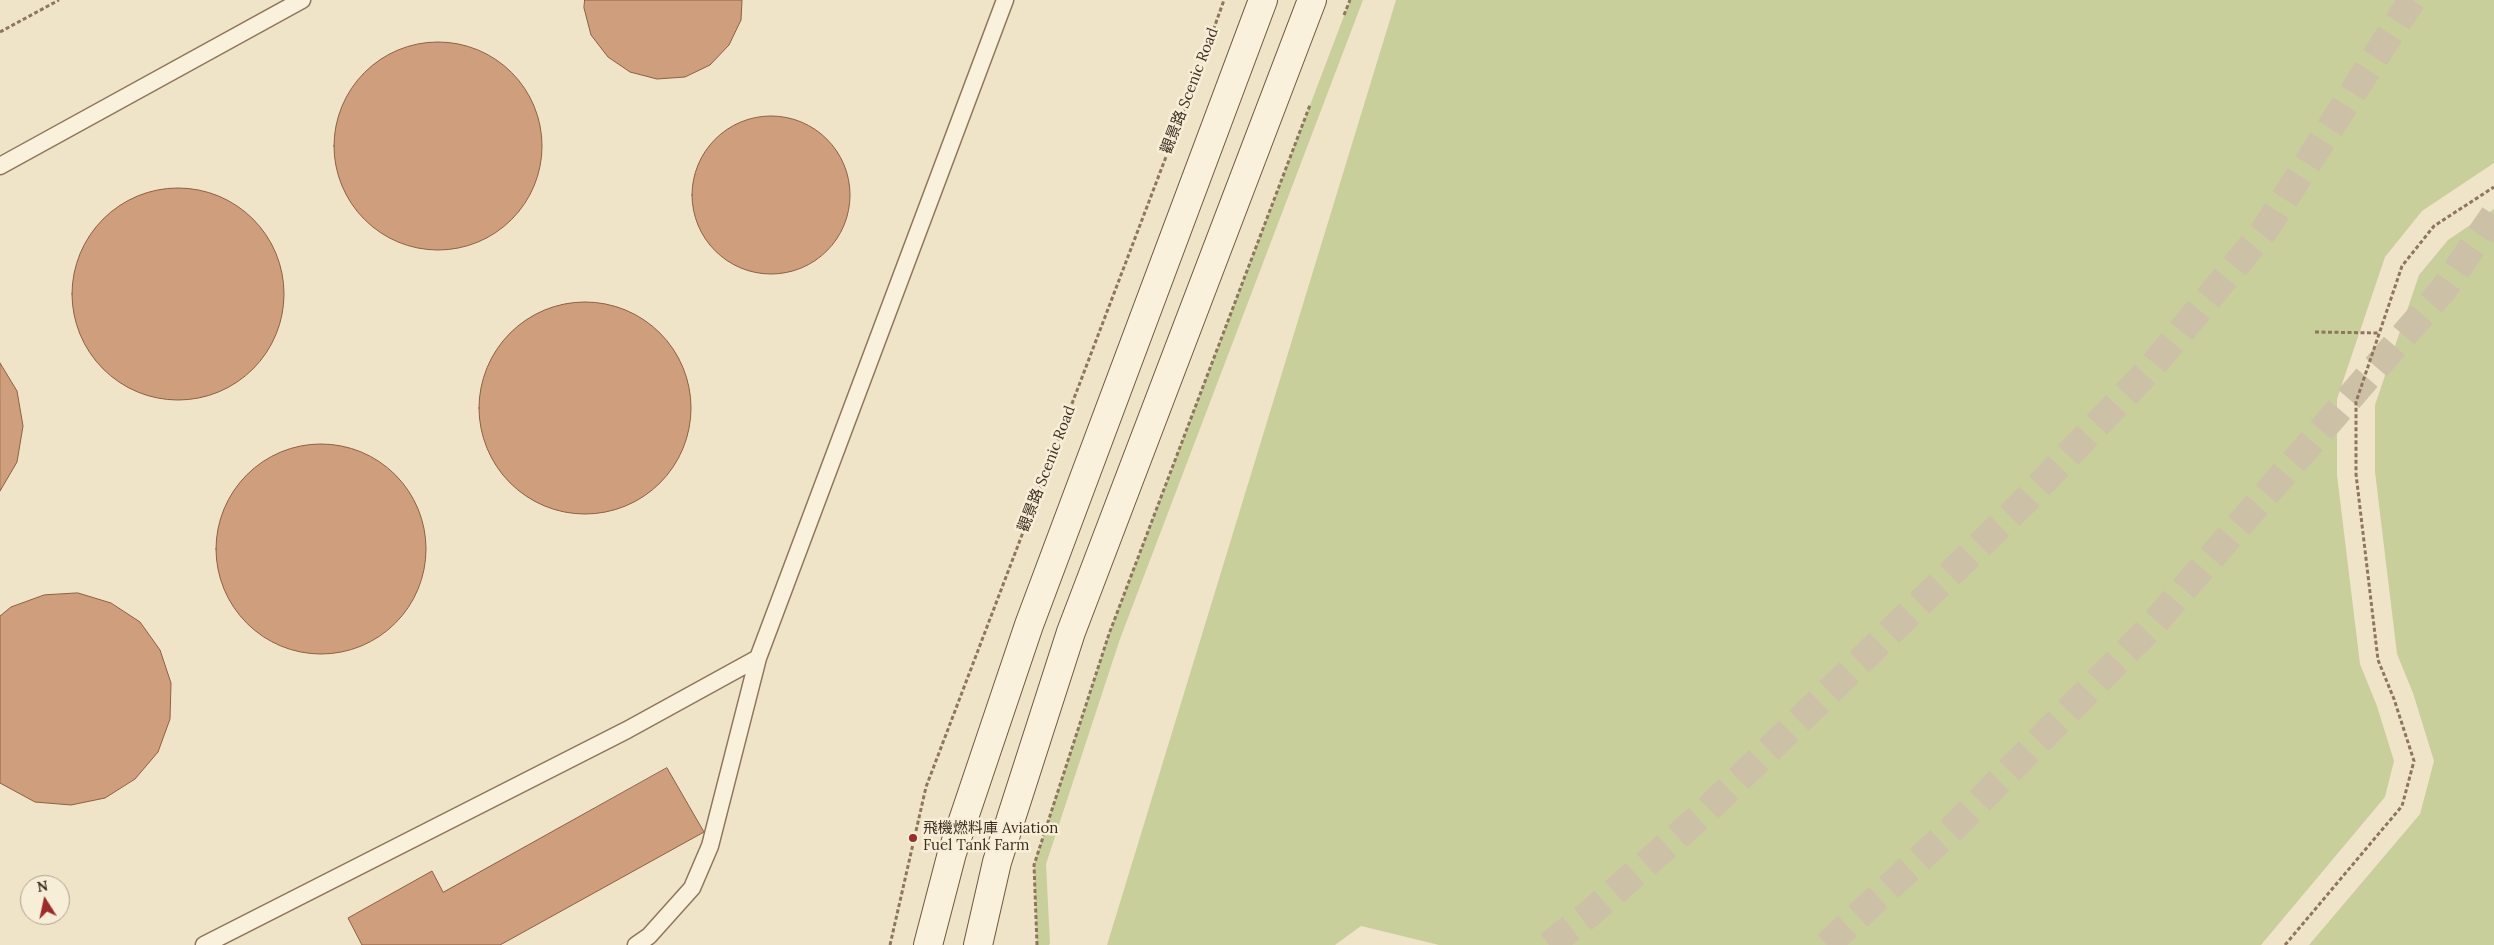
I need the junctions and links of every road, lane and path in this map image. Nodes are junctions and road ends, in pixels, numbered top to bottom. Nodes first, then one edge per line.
1 (59, 0) edge
2 (302, 0) edge
3 (1005, 0) edge
4 (1224, 0) edge
5 (1263, 0) edge
6 (1312, 0) edge
7 (1350, 0) edge
8 (1343, 19) dead end
9 (0, 32) edge
10 (1208, 46) dead end
11 (1197, 74) dead end
12 (1311, 103) dead end
13 (0, 166) edge
14 (2494, 187) edge
15 (2315, 332) dead end
16 (2379, 333) junction
17 (758, 658) junction
18 (204, 945) edge
19 (636, 945) edge
20 (890, 945) edge
21 (928, 945) edge
22 (978, 945) edge
23 (1038, 945) edge
24 (2286, 945) edge

1 - 9 path
2 - 13 lane
3 - 17 lane
4 - 10 path, 觀景路 Scenic Road
5 - 21 main road
6 - 22 main road
7 - 8 path
11 - 20 path, 觀景路 Scenic Road
12 - 23 path
14 - 16 path
15 - 16 path
16 - 24 path
17 - 18 lane
17 - 19 lane

